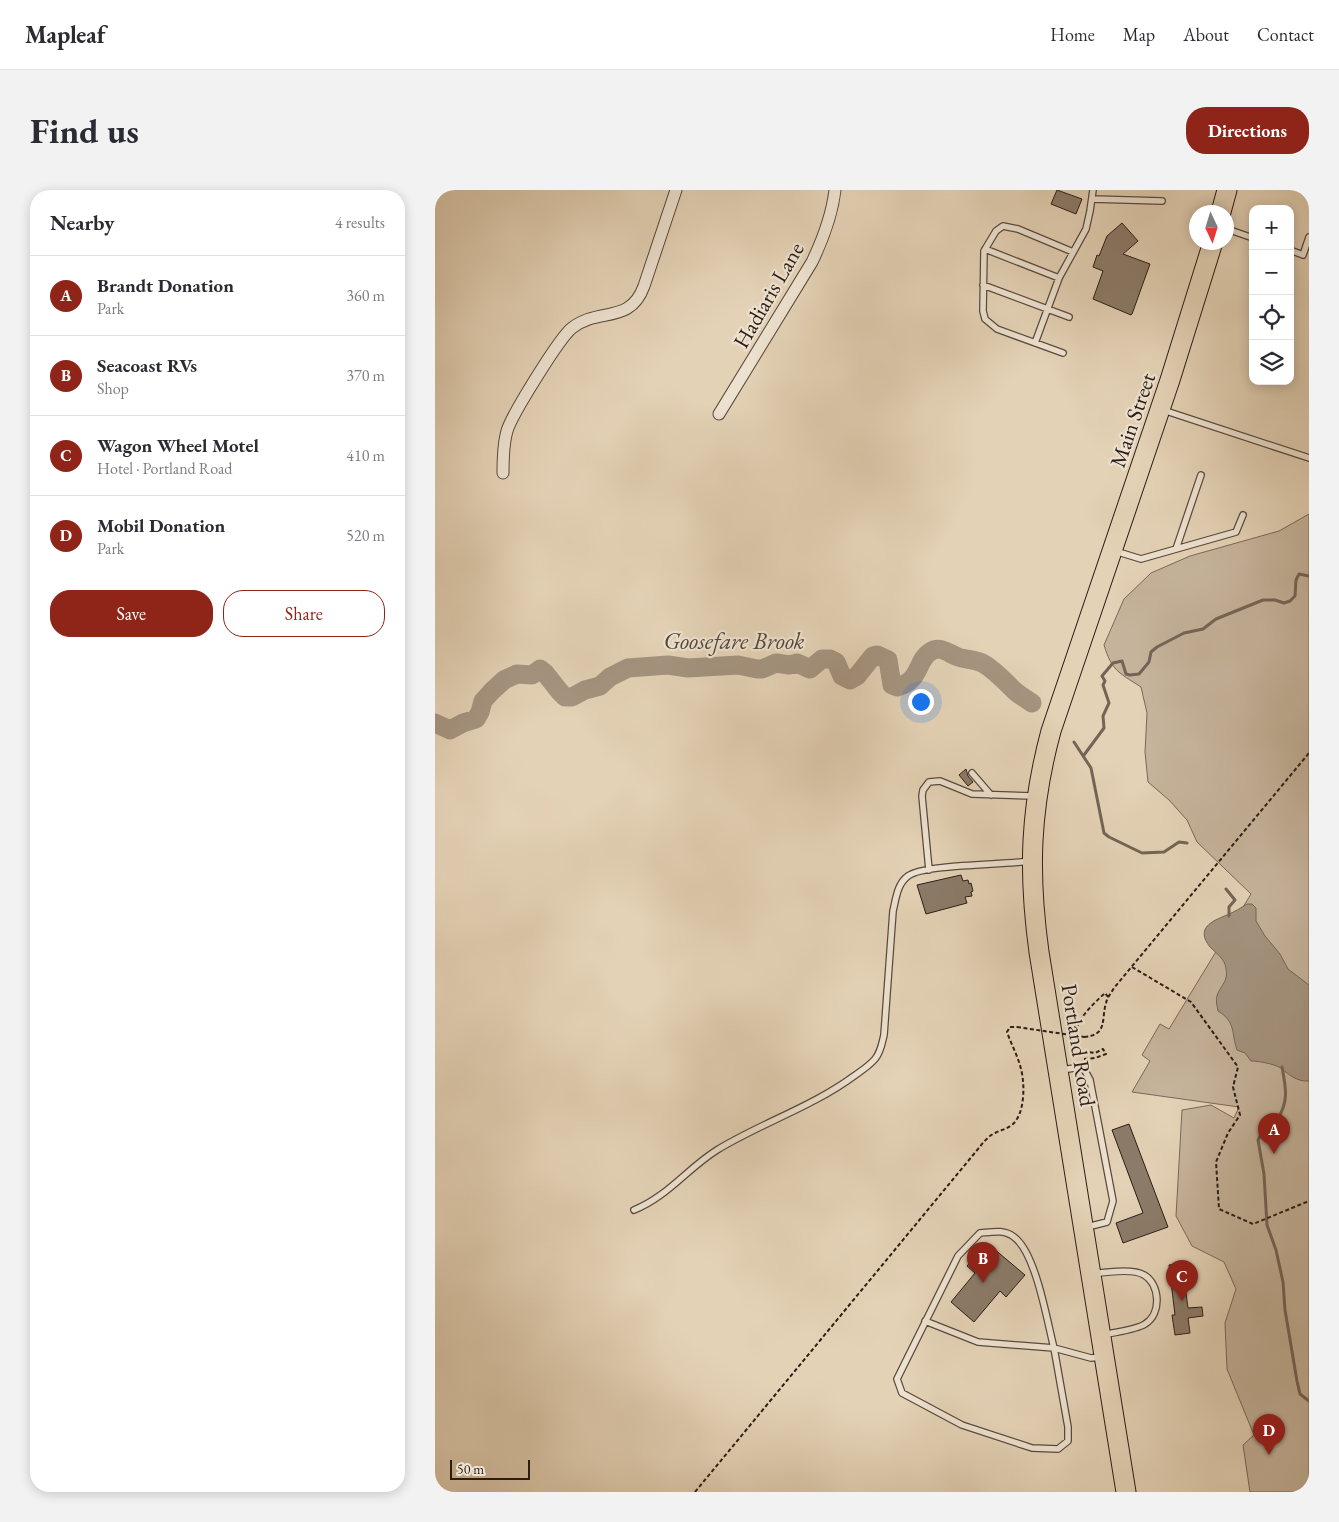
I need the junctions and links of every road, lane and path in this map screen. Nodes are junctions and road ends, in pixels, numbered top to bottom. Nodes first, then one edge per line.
1 (676, 190) edge
2 (835, 190) edge
3 (1093, 190) edge
4 (1227, 190) edge
5 (1092, 199) junction
6 (1162, 201) dead end
7 (1223, 205) edge
8 (1234, 231) edge
9 (1249, 237) edge
10 (1309, 237) edge
11 (985, 249) junction
12 (1211, 250) edge
13 (1073, 252) junction
14 (1294, 252) edge
15 (1059, 278) junction
16 (983, 285) junction
17 (1048, 309) junction
18 (1069, 317) dead end
19 (1035, 342) junction
20 (1063, 353) dead end
21 (1161, 409) junction
22 (719, 414) dead end
23 (1309, 458) edge
24 (503, 473) dead end
25 (1201, 475) dead end
26 (1243, 515) dead end
27 (1176, 549) junction
28 (1113, 550) junction
29 (1091, 610) joint
30 (1309, 753) edge
31 (972, 773) dead end
32 (991, 795) junction
33 (1036, 796) junction
34 (1032, 861) junction
35 (929, 870) junction
36 (1131, 967) junction
37 (1108, 997) junction
38 (1081, 1059) dead end
39 (1058, 1070) junction
40 (1309, 1201) edge
41 (634, 1210) dead end
42 (1085, 1227) junction
43 (1091, 1274) junction
44 (925, 1321) junction
45 (1101, 1335) junction
46 (1054, 1348) junction
47 (1104, 1357) junction
48 (695, 1492) edge
49 (1126, 1492) edge

1 - 24 street
2 - 22 street, Hadiaris Lane
3 - 5 lane
4 - 7 main road
5 - 6 lane
5 - 13 lane
8 - 9 lane
10 - 14 lane
11 - 13 lane
11 - 15 lane
11 - 16 lane
12 - 21 main road, Main Street
13 - 15 lane
15 - 17 lane
16 - 17 lane
16 - 19 lane
17 - 18 lane
17 - 19 lane
19 - 20 lane
21 - 23 lane
21 - 28 main road, Main Street
25 - 27 lane
26 - 27 lane
27 - 28 lane
28 - 29 main road, Main Street
29 - 33 main road, Portland Road
30 - 36 path
31 - 32 lane
32 - 33 lane
32 - 35 lane
33 - 34 main road, Portland Road
34 - 35 lane
34 - 39 main road, Portland Road
35 - 41 lane
36 - 37 path
36 - 40 path
37 - 38 path
37 - 48 path, bridge
39 - 42 main road, Portland Road
39 - 42 lane
42 - 43 main road, Portland Road
43 - 45 main road, Portland Road
43 - 45 lane
44 - 46 lane
44 - 46 lane
44 - 46 lane
45 - 47 main road, Portland Road
46 - 47 lane
47 - 49 main road, Portland Road

